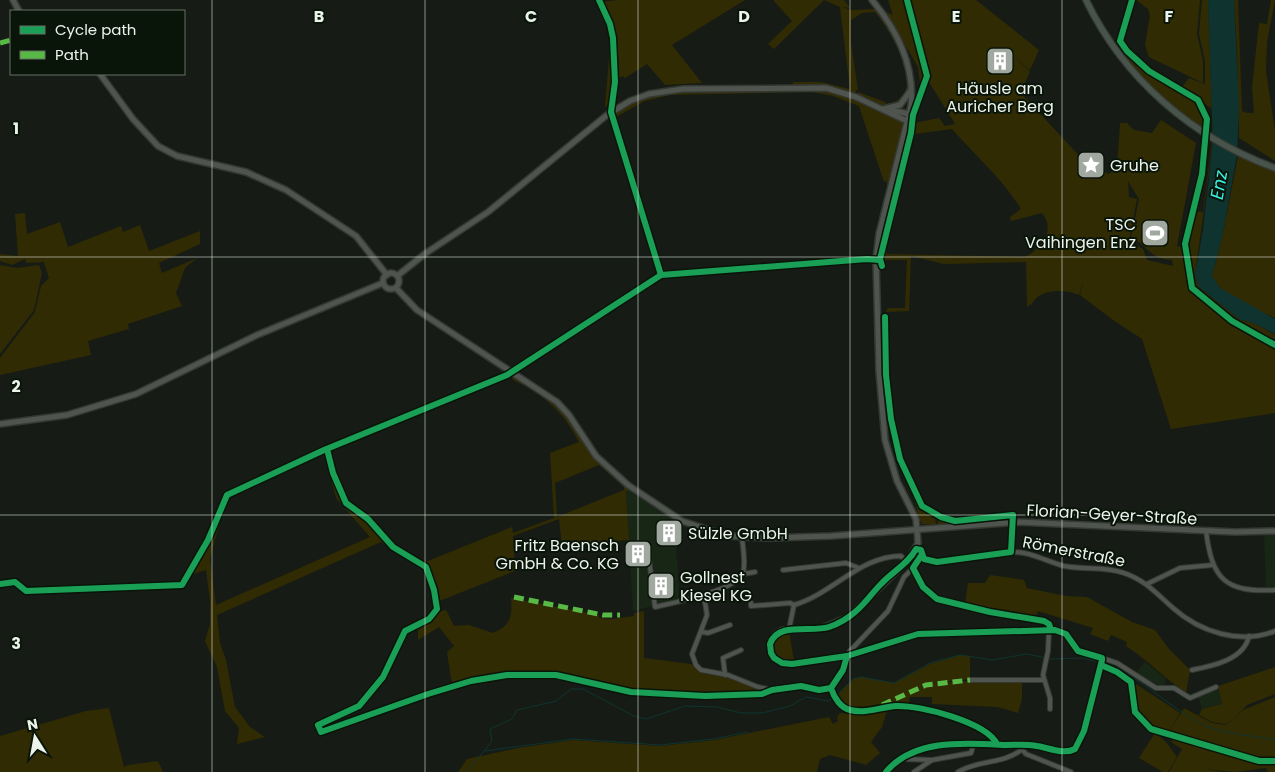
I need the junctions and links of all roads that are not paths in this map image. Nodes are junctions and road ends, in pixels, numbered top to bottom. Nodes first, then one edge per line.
1 (872, 0) edge
2 (1086, 0) edge
3 (101, 75) edge
4 (912, 86) junction
5 (883, 109) junction
6 (909, 114) junction
7 (907, 121) junction
8 (1275, 168) edge
9 (387, 275) junction
10 (396, 276) junction
11 (383, 283) junction
12 (396, 288) junction
13 (0, 424) edge
14 (919, 529) junction
15 (1206, 530) junction
16 (1275, 531) edge
17 (742, 538) junction
18 (636, 546) dead end
19 (916, 549) junction
20 (921, 556) junction
21 (906, 562) junction
22 (1213, 565) junction
23 (859, 568) junction
24 (913, 568) junction
25 (783, 570) dead end
26 (755, 572) dead end
27 (743, 574) junction
28 (1147, 584) junction
29 (1275, 590) edge
30 (704, 596) junction
31 (751, 603) dead end
32 (794, 605) junction
33 (730, 625) dead end
34 (789, 629) junction
35 (1050, 630) junction
36 (1275, 631) edge
37 (702, 632) junction
38 (1249, 636) junction
39 (742, 650) dead end
40 (846, 656) junction
41 (1102, 660) junction
42 (1192, 670) dead end
43 (725, 675) junction
44 (970, 680) dead end
45 (1043, 680) junction
46 (1216, 687) dead end
47 (832, 690) junction
48 (1050, 709) dead end
49 (974, 743) junction
50 (997, 744) junction
51 (1020, 747) junction
52 (902, 759) junction
53 (932, 760) junction
54 (886, 772) edge
55 (914, 772) edge
56 (958, 772) edge
57 (1070, 772) edge

1 - 4 main road
2 - 8 main road
3 - 9 main road
4 - 5 main road
4 - 6 main road
5 - 6 main road
5 - 7 main road
5 - 10 main road
6 - 7 main road
7 - 14 main road
9 - 10 main road
9 - 11 main road
10 - 12 main road
11 - 12 main road
11 - 13 main road
12 - 17 main road, Florian-Geyer-Straße
14 - 15 main road, Florian-Geyer-Straße
14 - 17 main road, Florian-Geyer-Straße
14 - 19 main road
15 - 16 main road, Florian-Geyer-Straße
15 - 22 street
17 - 27 street
18 - 30 street
19 - 20 street
19 - 21 main road
20 - 24 street
20 - 28 street, Römerstraße
21 - 23 street
21 - 34 main road
22 - 28 street
22 - 29 street
23 - 25 street
23 - 32 street
24 - 35 street
24 - 40 street
26 - 27 street
27 - 30 street
28 - 38 street, Römerstraße
30 - 37 street
31 - 32 street
32 - 34 street
33 - 37 street
34 - 40 main road
35 - 40 main road
35 - 41 main road
35 - 45 street
36 - 38 street, Römerstraße
37 - 43 street
38 - 42 street
39 - 43 street
40 - 47 street
41 - 46 street
41 - 51 main road
43 - 47 street
44 - 45 street
45 - 48 street
47 - 50 street
49 - 50 main road
49 - 52 main road
49 - 53 street
50 - 51 main road
51 - 56 street
51 - 57 street
52 - 53 street
52 - 54 main road
53 - 55 street

